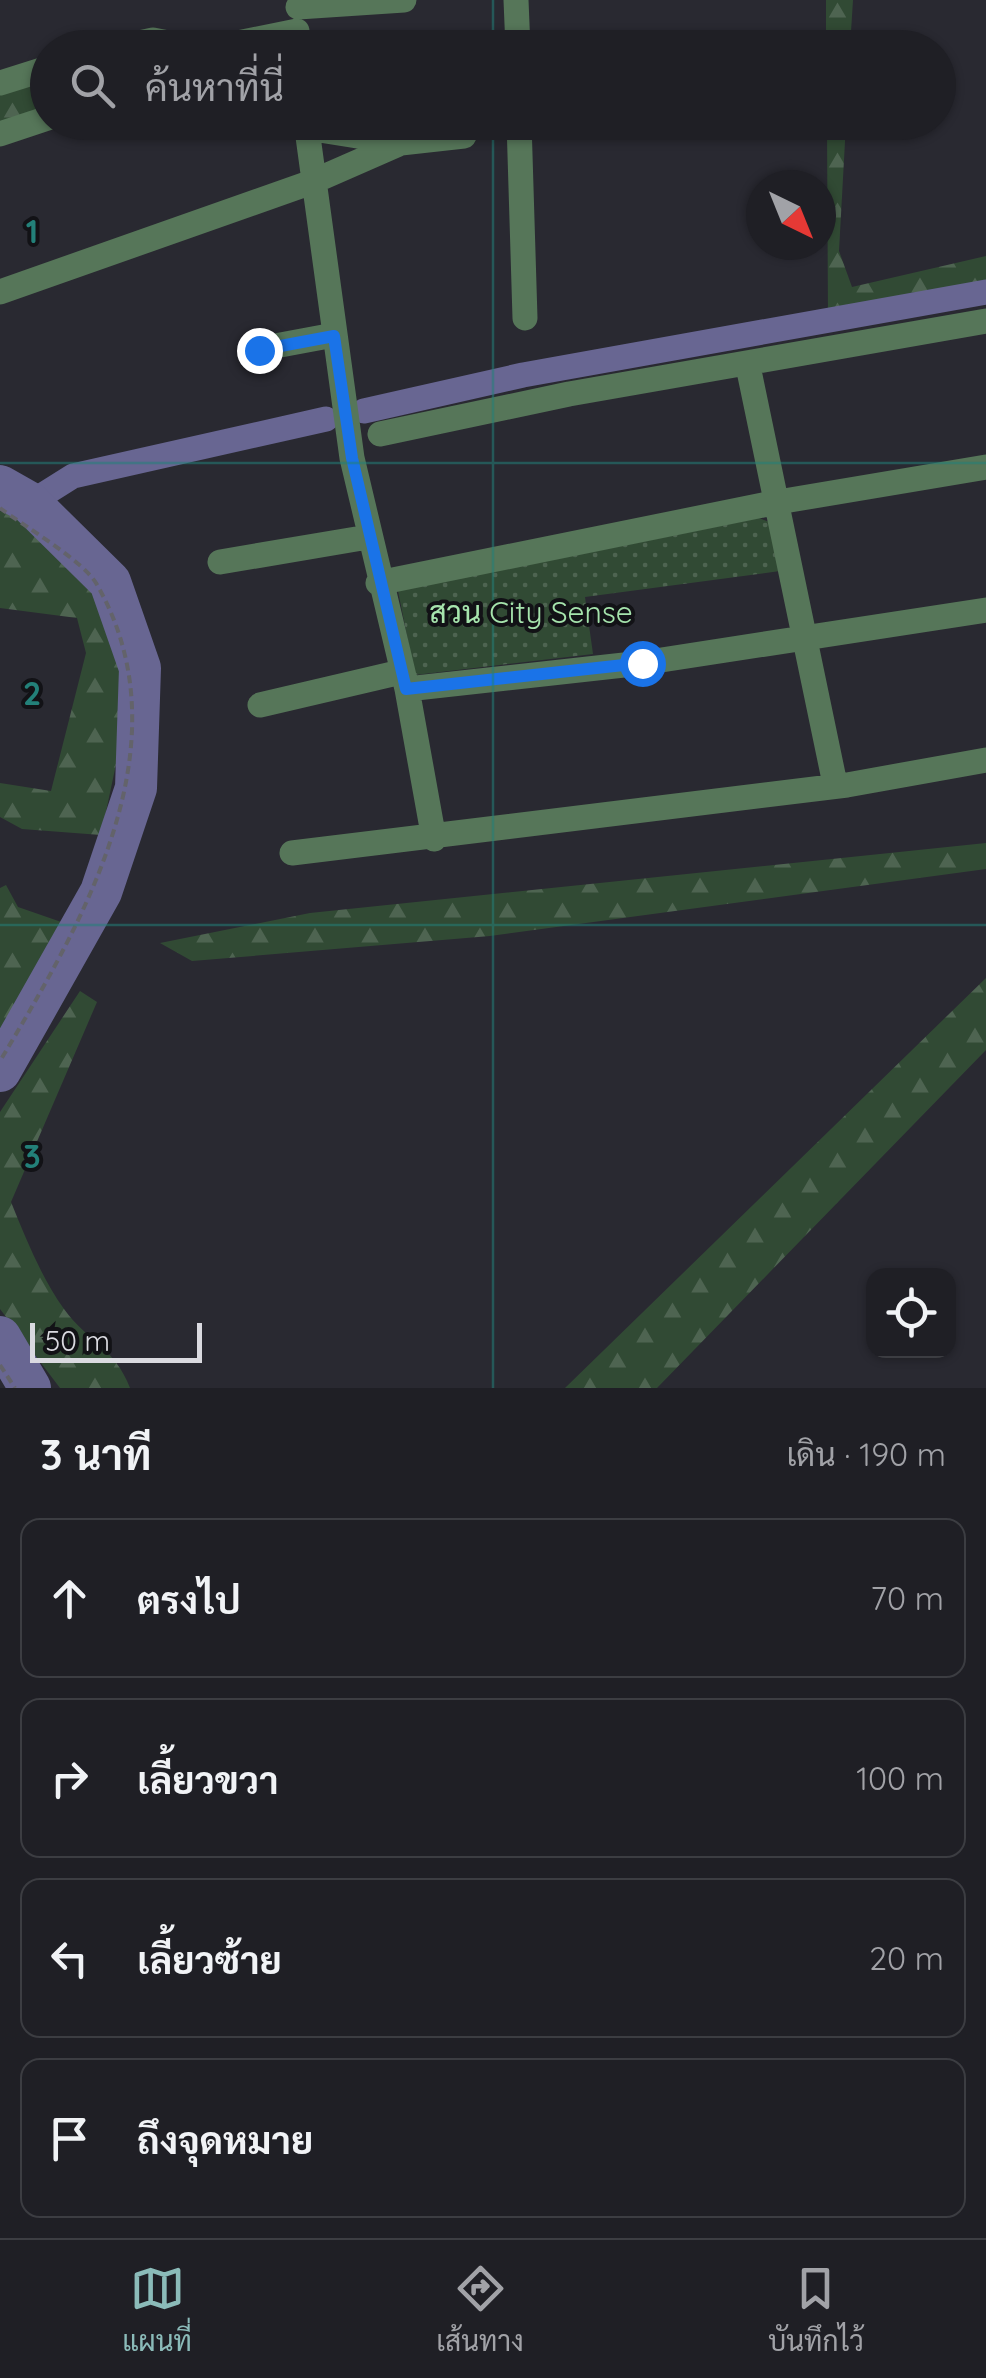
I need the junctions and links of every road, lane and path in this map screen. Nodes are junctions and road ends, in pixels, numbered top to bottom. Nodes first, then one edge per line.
1 (404, 0) edge
2 (516, 0) edge
3 (297, 21) edge
4 (269, 30) edge
5 (517, 30) edge
6 (30, 73) edge
7 (0, 82) edge
8 (30, 124) edge
9 (0, 134) edge
10 (308, 140) edge
11 (381, 140) edge
12 (432, 140) edge
13 (520, 140) edge
14 (401, 144) junction
15 (312, 182) junction
16 (0, 292) edge
17 (525, 318) dead end
18 (986, 322) edge
19 (334, 336) junction
20 (259, 350) dead end
21 (748, 366) junction
22 (380, 434) dead end
23 (986, 468) edge
24 (778, 502) junction
25 (0, 508) edge
26 (368, 537) junction
27 (220, 562) dead end
28 (378, 582) junction
29 (986, 610) edge
30 (802, 638) junction
31 (404, 681) junction
32 (260, 705) dead end
33 (986, 760) edge
34 (835, 784) junction
35 (434, 839) junction
36 (292, 853) dead end
37 (0, 1061) edge
38 (0, 1365) edge
39 (15, 1388) edge

1 - 3 street
2 - 5 street
3 - 4 street
6 - 7 street
8 - 9 street
10 - 15 street
11 - 14 street
12 - 14 street
13 - 17 street
14 - 15 street
15 - 16 street
15 - 19 street
18 - 21 street
19 - 20 street
19 - 26 street
21 - 22 street
21 - 24 street
23 - 24 street
24 - 28 street
24 - 30 street
25 - 37 path
26 - 27 street
26 - 28 street
28 - 31 street
29 - 30 street
30 - 31 street
30 - 34 street
31 - 32 street
31 - 35 street
33 - 34 street
34 - 35 street
35 - 36 street
38 - 39 path

